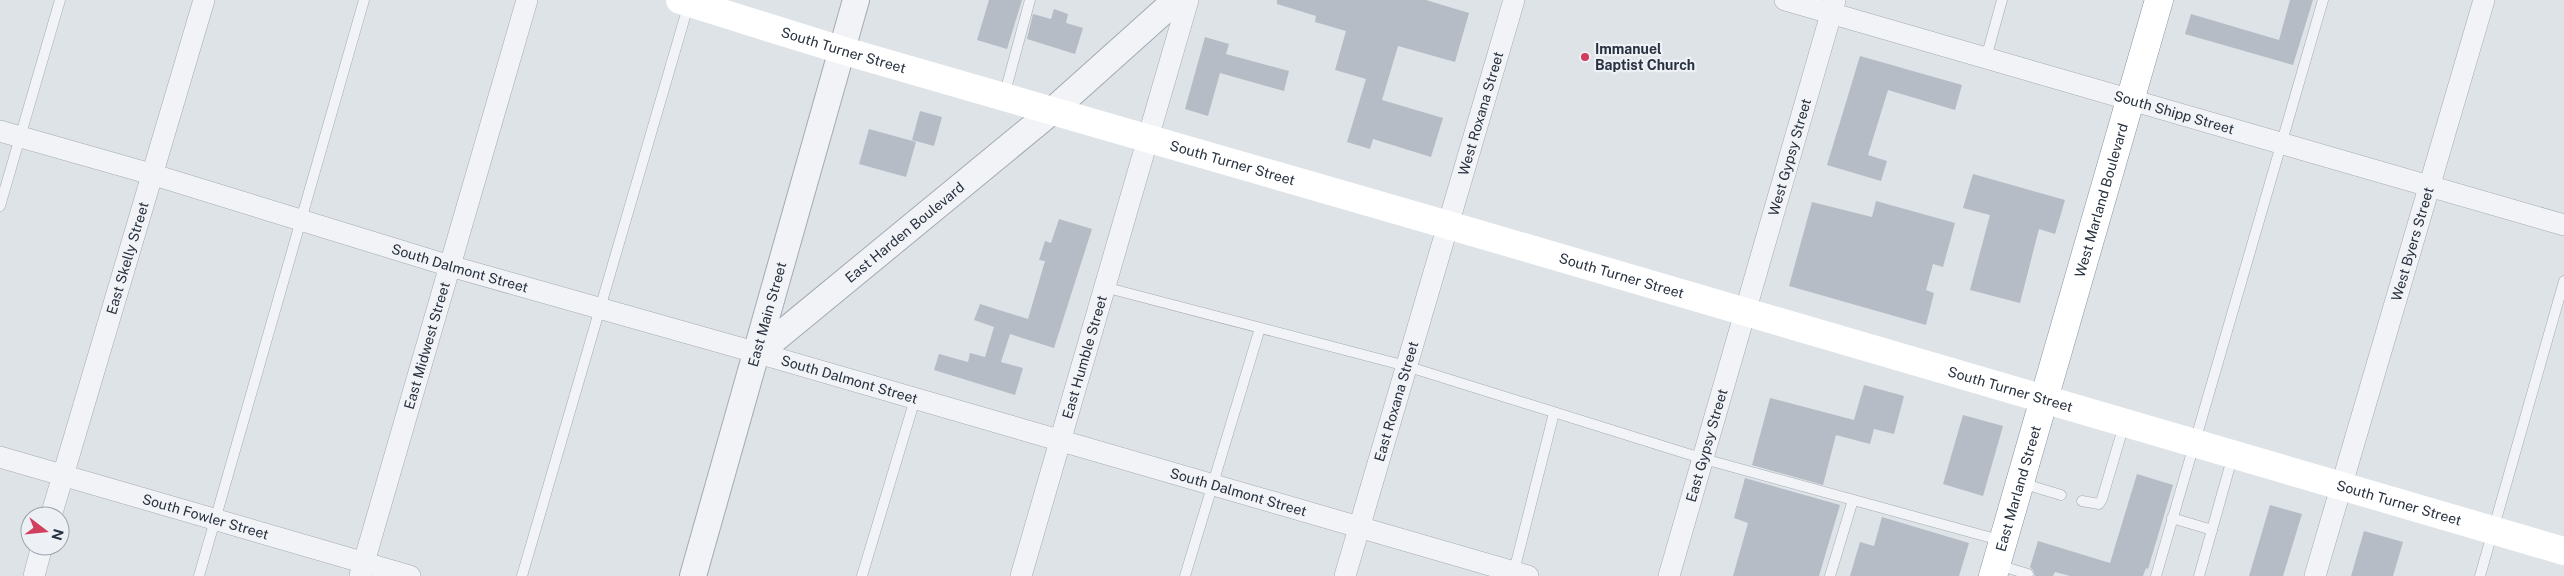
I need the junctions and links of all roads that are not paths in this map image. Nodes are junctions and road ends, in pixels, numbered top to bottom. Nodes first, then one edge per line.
1 (60, 0) edge
2 (204, 0) edge
3 (364, 0) edge
4 (527, 0) edge
5 (856, 0) edge
6 (1030, 0) edge
7 (1176, 0) edge
8 (1188, 0) edge
9 (1514, 0) edge
10 (1786, 0) edge
11 (2002, 0) edge
12 (2159, 0) edge
13 (2323, 0) edge
14 (2484, 0) edge
15 (686, 1) edge
16 (1833, 7) edge
17 (842, 50) junction
18 (1986, 58) junction
19 (1004, 98) junction
20 (2130, 100) junction
21 (1051, 112) junction
22 (10, 134) edge
23 (1147, 140) junction
24 (2282, 143) junction
25 (151, 174) junction
26 (2430, 186) junction
27 (0, 206) edge
28 (300, 220) junction
29 (1448, 225) junction
30 (2564, 225) edge
31 (450, 266) junction
32 (2564, 281) edge
33 (1104, 288) junction
34 (600, 308) junction
35 (1746, 314) junction
36 (1260, 328) junction
37 (758, 353) junction
38 (1406, 366) junction
39 (915, 399) junction
40 (2044, 400) junction
41 (1554, 413) junction
42 (2124, 424) junction
43 (1059, 442) junction
44 (2194, 443) junction
45 (2233, 455) junction
46 (0, 457) edge
47 (1704, 458) junction
48 (63, 475) junction
49 (2020, 483) junction
50 (1212, 486) junction
51 (2341, 486) junction
52 (2061, 495) dead end
53 (1853, 500) junction
54 (2082, 501) dead end
55 (54, 506) edge
56 (2172, 518) junction
57 (215, 519) junction
58 (1359, 527) junction
59 (2212, 530) junction
60 (2494, 531) junction
61 (2564, 551) edge
62 (39, 556) edge
63 (1997, 560) edge
64 (362, 569) edge
65 (2028, 574) dead end
66 (1518, 575) edge
67 (34, 576) edge
68 (198, 576) edge
69 (410, 576) edge
70 (522, 576) edge
71 (693, 576) edge
72 (862, 576) edge
73 (1021, 576) edge
74 (1185, 576) edge
75 (1345, 576) edge
76 (1669, 576) edge
77 (1830, 576) edge
78 (2156, 576) edge
79 (2198, 576) edge
80 (2315, 576) edge
81 (2480, 576) edge

1 - 22 lane
2 - 25 street, East Skelly Street
3 - 28 lane
4 - 31 street, East Midwest Street
5 - 17 street, East Main Street
6 - 19 lane
7 - 21 street, East Harden Boulevard
8 - 23 street, East Humble Street
9 - 29 street, West Roxana Street
10 - 16 street, South Shipp Street
11 - 18 lane
12 - 20 main road, West Marland Boulevard
13 - 24 lane
14 - 26 street, West Byers Street
15 - 17 main road, South Turner Street
15 - 34 lane
16 - 18 street, South Shipp Street
16 - 35 street, West Gypsy Street
17 - 19 main road, South Turner Street
17 - 37 street, East Main Street
18 - 20 street, South Shipp Street
19 - 21 main road, South Turner Street
20 - 24 street, South Shipp Street
20 - 40 main road, West Marland Boulevard
21 - 23 main road, South Turner Street
21 - 37 street, East Harden Boulevard
22 - 25 street, South Dalmont Street
22 - 27 lane
23 - 29 main road, South Turner Street
23 - 33 street, East Humble Street
24 - 26 street, South Shipp Street
24 - 44 lane
25 - 28 street, South Dalmont Street
25 - 48 street, East Skelly Street
26 - 30 street, South Shipp Street
26 - 51 street, West Byers Street
28 - 31 street, South Dalmont Street
28 - 57 lane
29 - 35 main road, South Turner Street
29 - 38 street, East Roxana Street
31 - 34 street, South Dalmont Street
31 - 64 street, East Midwest Street
32 - 60 lane
33 - 36 lane
33 - 43 street, East Humble Street
34 - 37 street, South Dalmont Street
34 - 70 lane
35 - 40 main road, South Turner Street
35 - 47 street, East Gypsy Street
36 - 38 lane
36 - 50 lane
37 - 39 street, South Dalmont Street
37 - 71 street, East Main Street
38 - 41 lane
38 - 58 street, East Roxana Street
39 - 43 street, South Dalmont Street
39 - 72 lane
40 - 42 main road, South Turner Street
40 - 49 main road, East Marland Street
41 - 47 lane
41 - 66 lane
42 - 44 main road, South Turner Street
42 - 54 lane
43 - 50 street, South Dalmont Street
43 - 73 street, East Humble Street
44 - 45 main road, South Turner Street
44 - 56 lane
45 - 51 main road, South Turner Street
45 - 59 lane
46 - 48 street, South Fowler Street
47 - 53 lane
47 - 76 street, East Gypsy Street
48 - 55 street, East Skelly Street
48 - 57 street, South Fowler Street
49 - 52 lane
49 - 63 main road, East Marland Street
50 - 58 street, South Dalmont Street
50 - 74 lane
51 - 60 main road, South Turner Street
51 - 80 street, West Byers Street
53 - 63 lane
53 - 77 lane
56 - 59 lane
56 - 78 lane
57 - 64 street, South Fowler Street
57 - 68 lane
58 - 66 street, South Dalmont Street
58 - 75 street, East Roxana Street
59 - 79 lane
60 - 61 main road, South Turner Street
60 - 81 lane
62 - 67 street
63 - 65 lane
64 - 69 street, South Fowler Street

